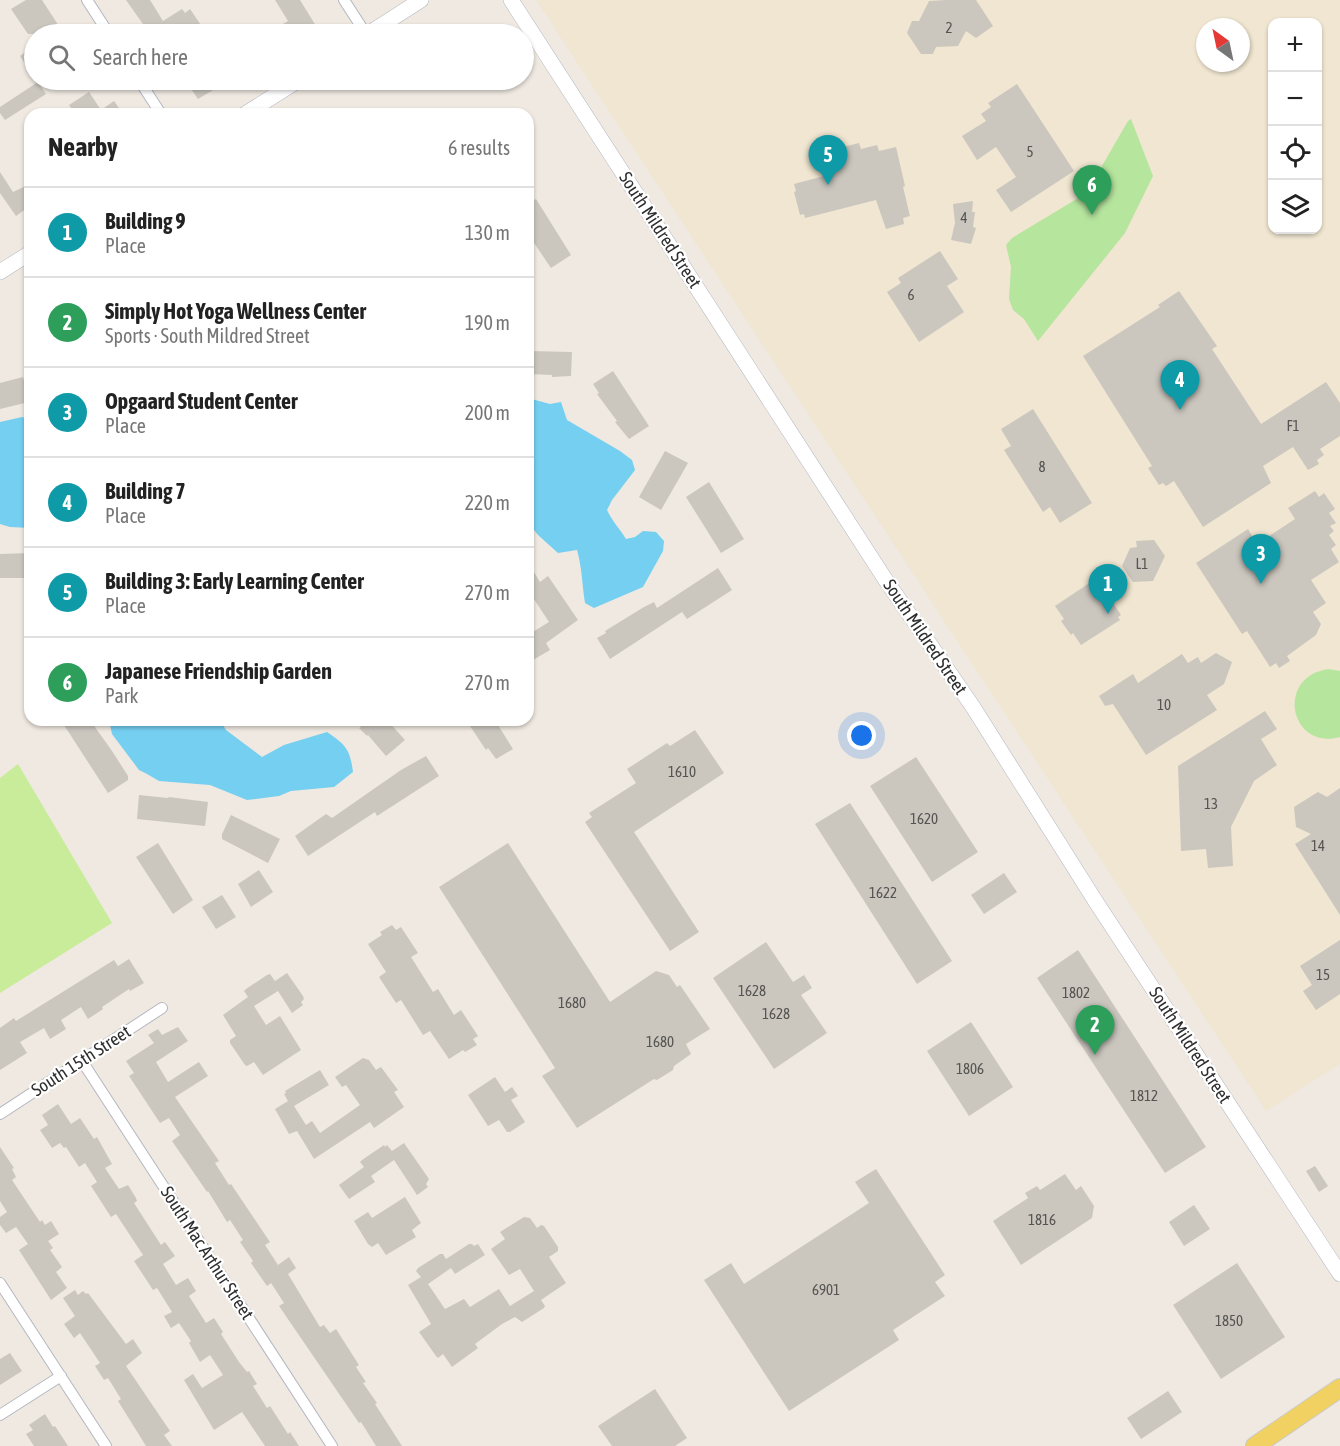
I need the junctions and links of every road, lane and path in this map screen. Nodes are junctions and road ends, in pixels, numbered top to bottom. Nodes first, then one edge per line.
1 (87, 0) edge
2 (344, 0) edge
3 (421, 0) edge
4 (511, 0) edge
5 (103, 24) edge
6 (360, 24) edge
7 (383, 24) edge
8 (527, 24) edge
9 (534, 36) edge
10 (145, 90) edge
11 (283, 90) edge
12 (157, 108) edge
13 (255, 108) edge
14 (24, 256) edge
15 (1, 269) edge
16 (162, 1008) dead end
17 (82, 1061) junction
18 (0, 1114) edge
19 (1340, 1274) edge
20 (0, 1283) edge
21 (60, 1376) junction
22 (1340, 1389) edge
23 (0, 1415) edge
24 (106, 1446) edge
25 (333, 1446) edge
26 (1254, 1446) edge

1 - 5 street
2 - 6 street
3 - 7 main road
4 - 8 main road, South Mildred Street
9 - 19 main road, South Mildred Street
10 - 12 street
11 - 13 main road
14 - 15 main road
16 - 17 street, South 15th Street
17 - 18 street, South 15th Street
17 - 25 street, South Mac Arthur Street
20 - 21 street
21 - 23 street
21 - 24 street
22 - 26 main road

